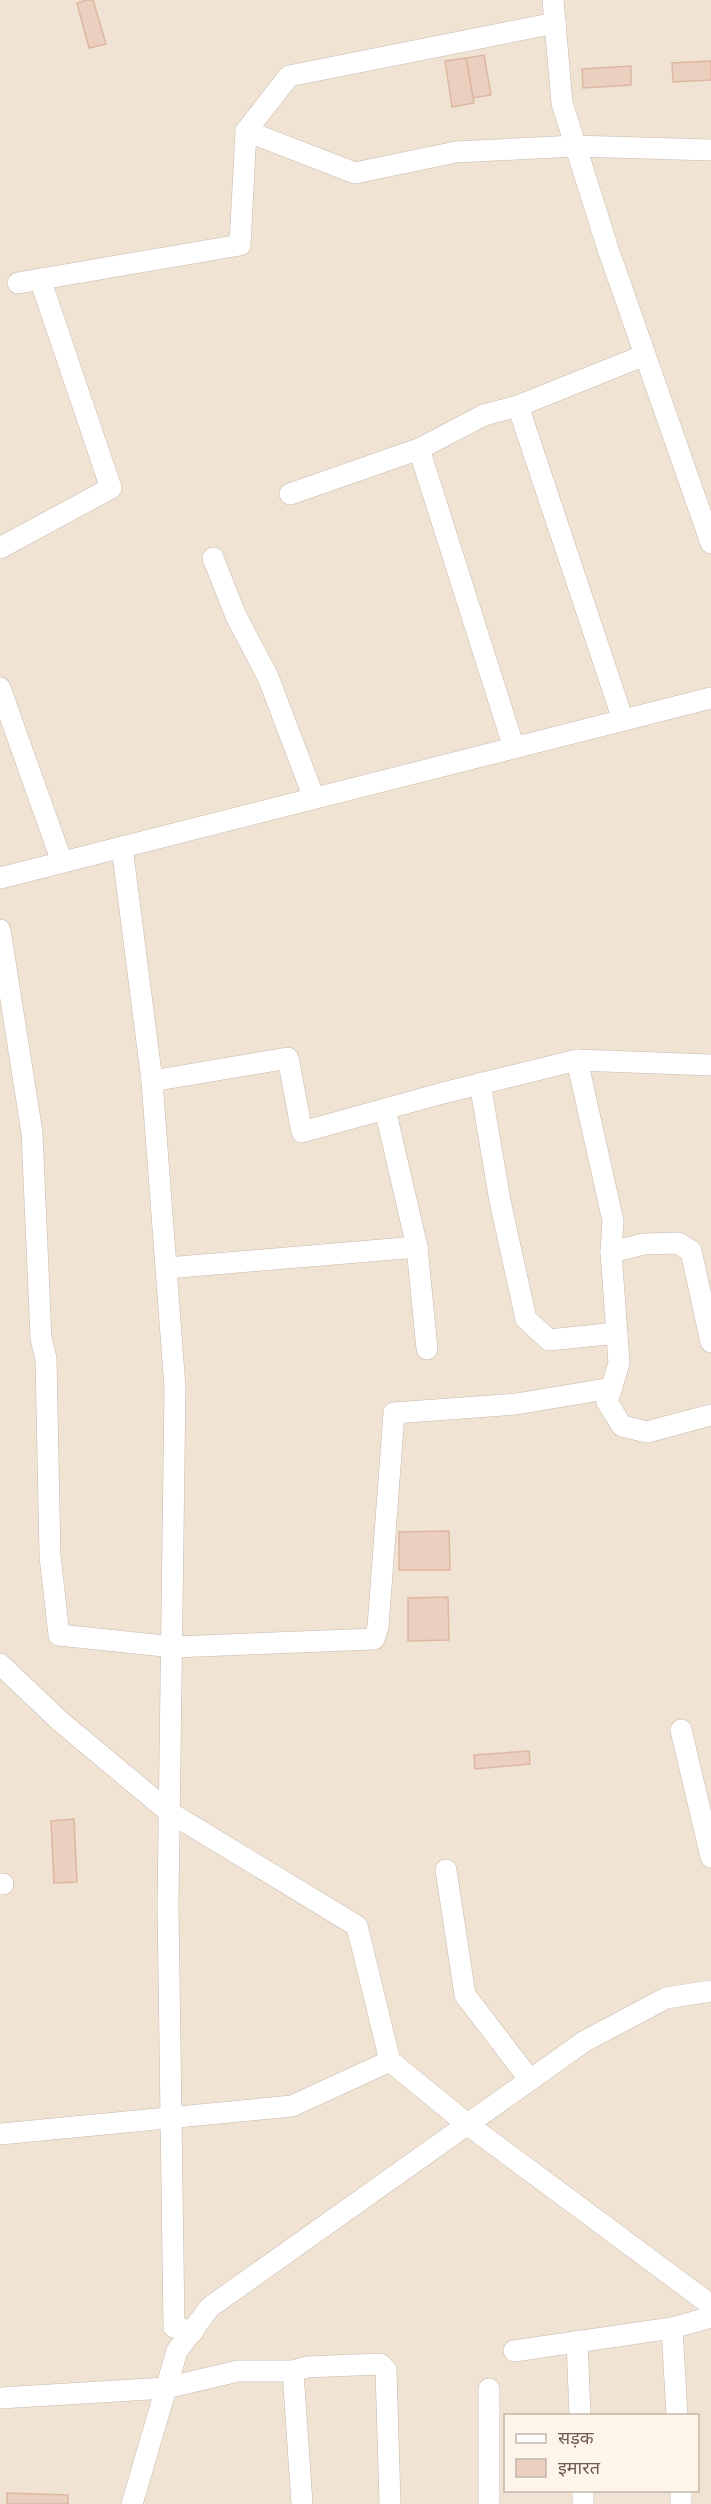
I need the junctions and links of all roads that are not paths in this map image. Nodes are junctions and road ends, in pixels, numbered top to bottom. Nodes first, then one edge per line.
1 (553, 0) edge
2 (555, 23) junction
3 (246, 130) junction
4 (575, 146) junction
5 (711, 150) edge
6 (40, 279) junction
7 (18, 283) dead end
8 (645, 355) junction
9 (518, 406) junction
10 (419, 449) junction
11 (290, 494) dead end
12 (711, 543) edge
13 (0, 548) edge
14 (213, 558) dead end
15 (0, 688) edge
16 (711, 698) edge
17 (623, 720) junction
18 (514, 748) junction
19 (314, 798) junction
20 (122, 847) junction
21 (62, 862) junction
22 (0, 878) edge
23 (0, 930) edge
24 (577, 1060) junction
25 (711, 1065) edge
26 (152, 1080) junction
27 (480, 1083) junction
28 (385, 1109) junction
29 (417, 1247) junction
30 (611, 1252) junction
31 (167, 1269) junction
32 (617, 1334) junction
33 (711, 1342) edge
34 (428, 1349) dead end
35 (612, 1388) junction
36 (711, 1415) edge
37 (171, 1647) junction
38 (0, 1664) edge
39 (681, 1730) dead end
40 (169, 1812) junction
41 (711, 1857) edge
42 (446, 1869) dead end
43 (711, 1992) edge
44 (390, 2061) junction
45 (530, 2080) junction
46 (172, 2119) junction
47 (467, 2124) junction
48 (0, 2134) edge
49 (711, 2304) edge
50 (711, 2317) edge
51 (672, 2328) junction
52 (193, 2332) junction
53 (577, 2342) junction
54 (514, 2351) dead end
55 (292, 2371) junction
56 (166, 2388) junction
57 (489, 2389) dead end
58 (0, 2398) edge
59 (580, 2414) edge
60 (677, 2414) edge
61 (132, 2504) edge
62 (302, 2504) edge
63 (390, 2504) edge
64 (489, 2504) edge

1 - 2 street
2 - 3 street
2 - 4 street
3 - 4 street
3 - 6 street
4 - 5 street
4 - 8 street
6 - 7 street
6 - 13 street
8 - 9 street
8 - 12 street
9 - 10 street
9 - 17 street
10 - 11 street
10 - 18 street
14 - 19 street
15 - 21 street
16 - 17 street
17 - 18 street
18 - 19 street
19 - 20 street
20 - 21 street
20 - 26 street
21 - 22 street
23 - 37 street
24 - 25 street
24 - 27 street
24 - 30 street
26 - 28 street
26 - 31 street
27 - 28 street
27 - 32 street
28 - 29 street
29 - 31 street
29 - 34 street
30 - 32 street
30 - 33 street
31 - 37 street
32 - 35 street
35 - 36 street
35 - 37 street
37 - 40 street
38 - 40 street
39 - 41 street
40 - 44 street
40 - 46 street
42 - 45 street
43 - 45 street
44 - 46 street
44 - 47 street
45 - 47 street
46 - 48 street
46 - 52 street
47 - 49 street
47 - 52 street
50 - 51 street
51 - 53 street
51 - 60 street
52 - 56 street
53 - 54 street
53 - 59 street
55 - 56 street
55 - 62 street
55 - 63 street
56 - 58 street
56 - 61 street
57 - 64 street

